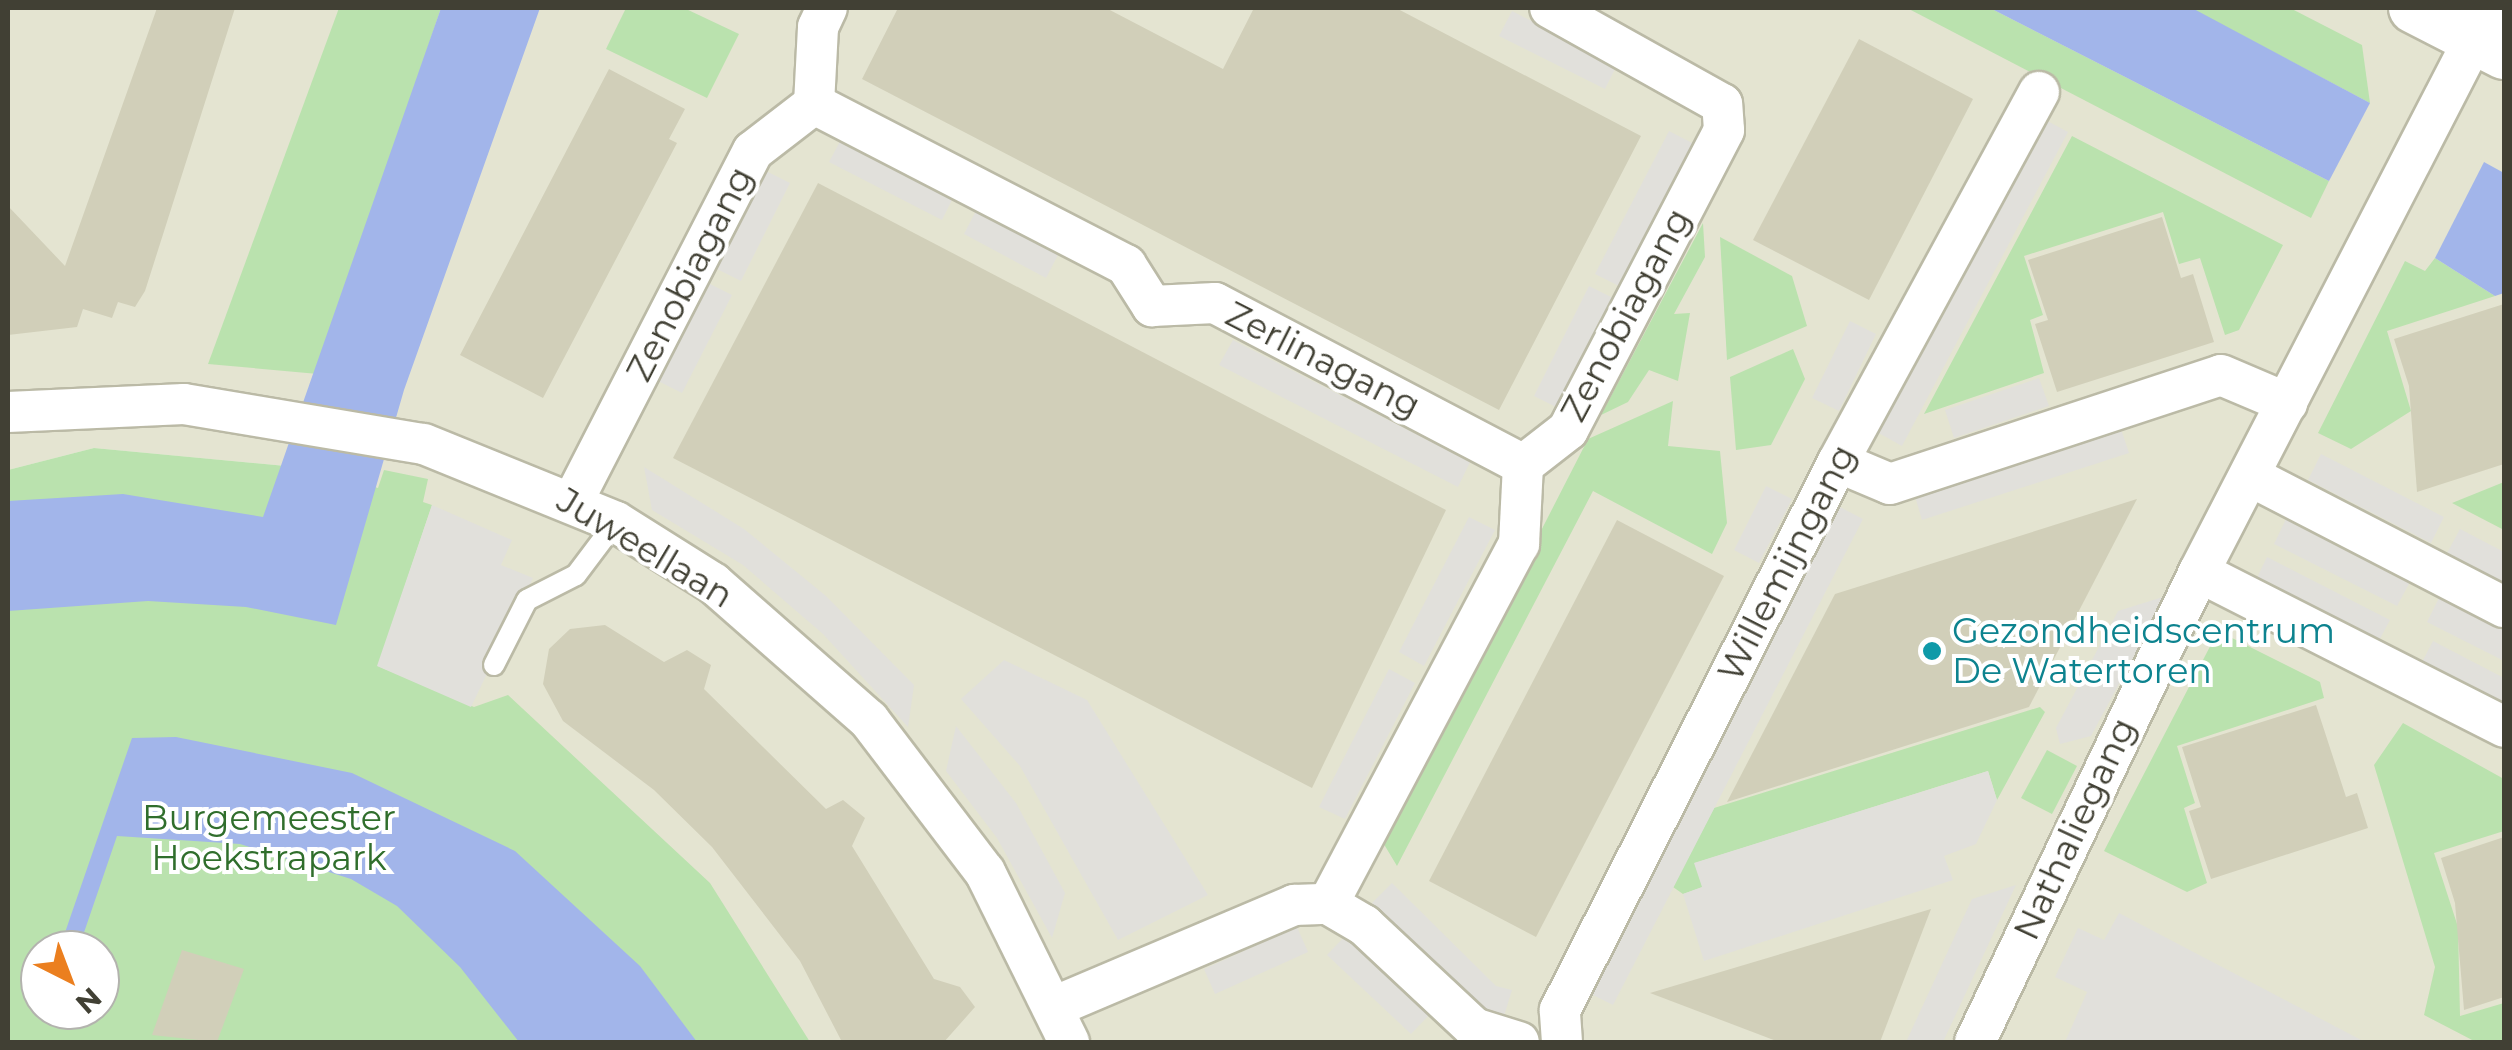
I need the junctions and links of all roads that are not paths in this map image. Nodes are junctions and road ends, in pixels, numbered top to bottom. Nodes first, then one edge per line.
1 (827, 8) edge
2 (1550, 8) edge
3 (2414, 8) edge
4 (2490, 33) edge
5 (2039, 92) dead end
6 (814, 104) junction
7 (2287, 403) junction
8 (8, 412) edge
9 (1838, 462) junction
10 (1523, 464) junction
11 (2250, 476) junction
12 (574, 499) junction
13 (616, 522) junction
14 (2199, 572) junction
15 (2504, 607) edge
16 (494, 665) dead end
17 (2504, 728) edge
18 (1328, 904) junction
19 (1062, 1024) edge
20 (1472, 1036) edge
21 (1519, 1042) edge
22 (1562, 1042) edge
23 (1975, 1042) edge

1 - 6 street
2 - 10 street, Zenobiagang
3 - 4 street
4 - 7 street, Nathaliegang
5 - 9 street, Willemijngang
6 - 10 street, Zerlinagang
6 - 12 street, Zenobiagang
7 - 9 street
7 - 11 street, Nathaliegang
8 - 12 street, Juweellaan
9 - 22 street, Willemijngang
10 - 18 street
11 - 14 street, Nathaliegang
11 - 15 street
12 - 13 street, Juweellaan
13 - 16 lane
13 - 19 street, Juweellaan
14 - 17 street
14 - 23 street, Nathaliegang
18 - 19 street
18 - 20 street
20 - 21 street

